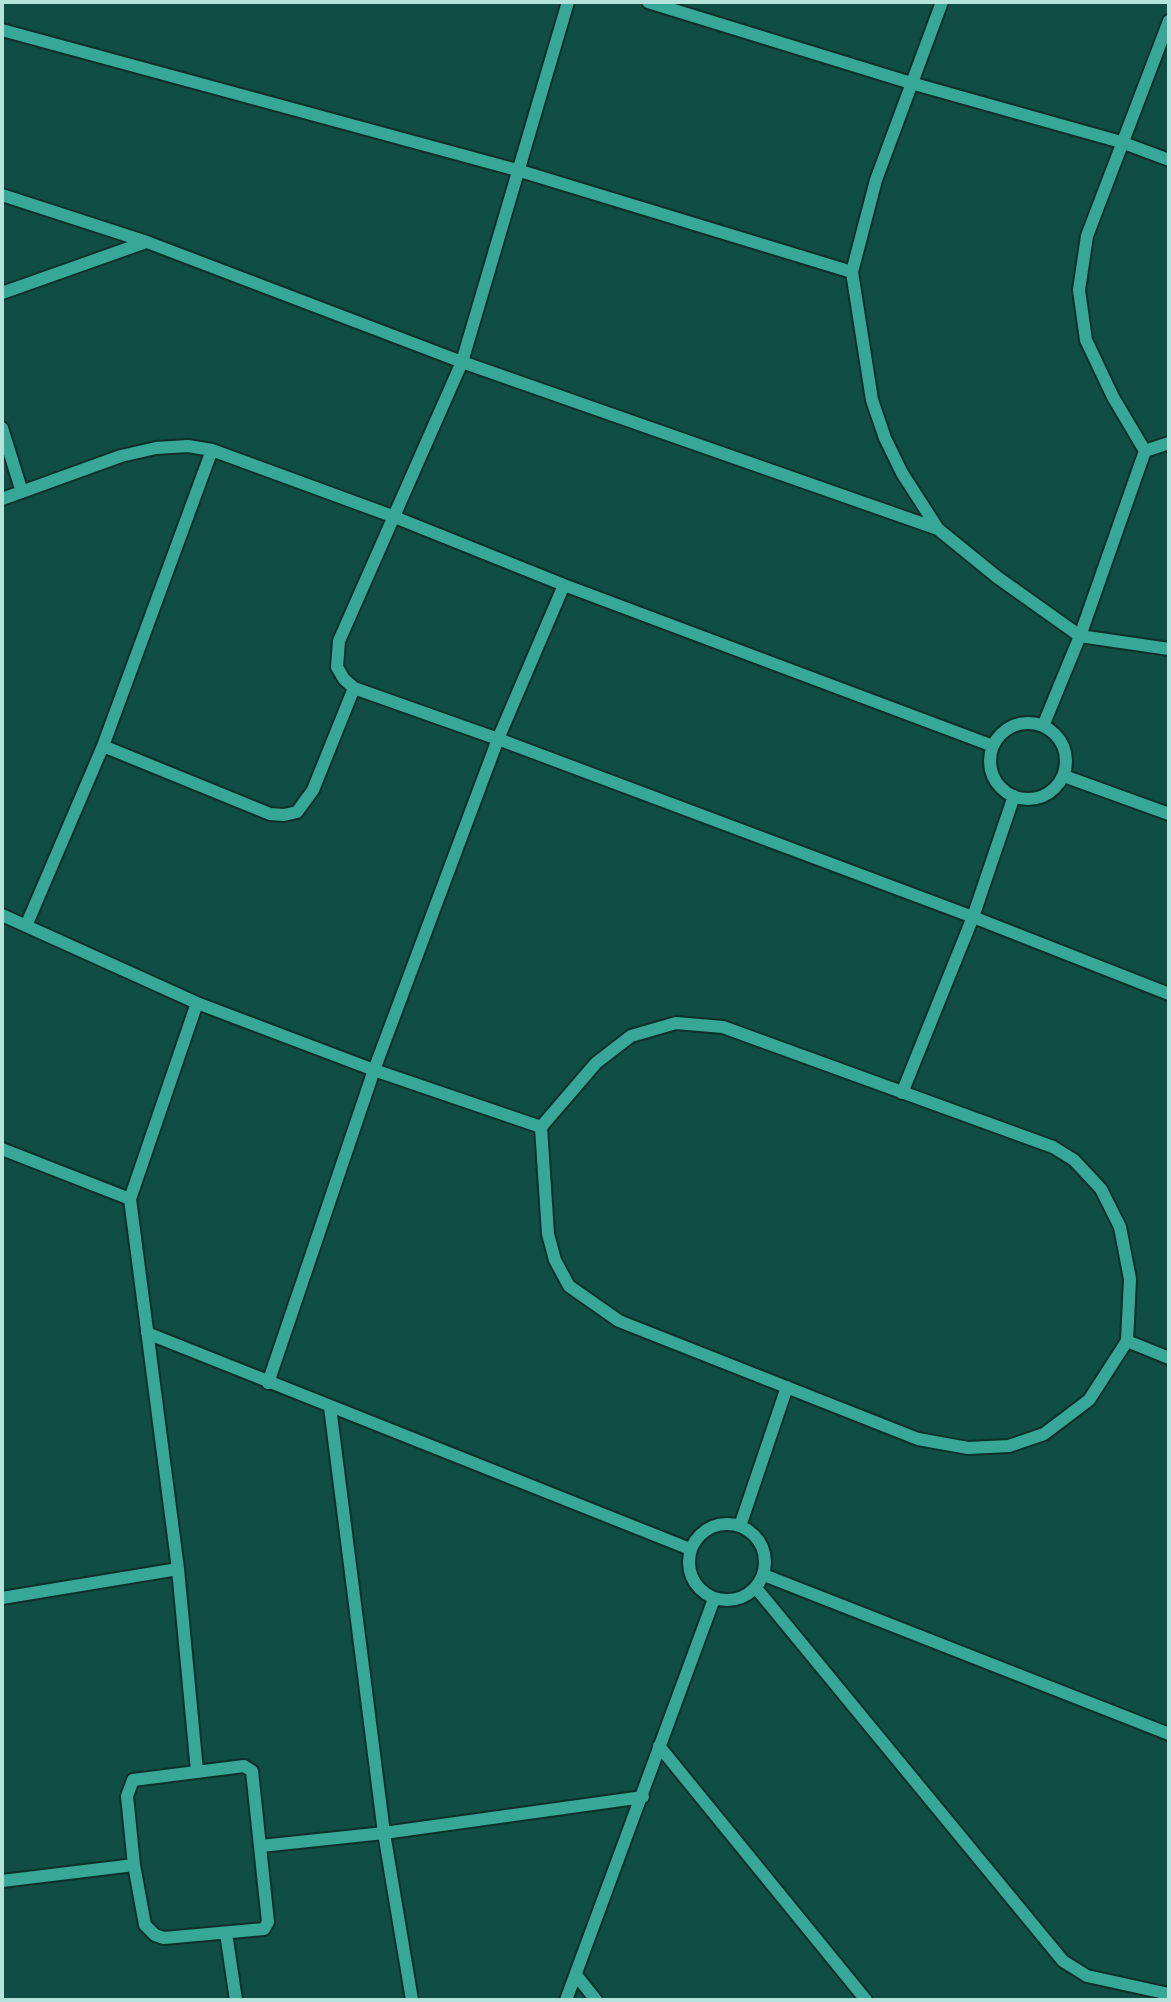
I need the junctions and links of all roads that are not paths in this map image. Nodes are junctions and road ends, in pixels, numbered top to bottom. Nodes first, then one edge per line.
1 (568, 2) edge
2 (648, 2) edge
3 (942, 2) edge
4 (1169, 21) edge
5 (2, 30) edge
6 (911, 83) junction
7 (1121, 142) junction
8 (1169, 160) edge
9 (517, 170) junction
10 (2, 195) edge
11 (147, 242) junction
12 (852, 272) junction
13 (2, 293) edge
14 (462, 362) junction
15 (2, 428) edge
16 (1169, 443) edge
17 (212, 450) junction
18 (1145, 451) junction
19 (22, 492) junction
20 (2, 499) edge
21 (392, 516) junction
22 (938, 529) junction
23 (564, 585) junction
24 (1080, 636) junction
25 (1169, 649) edge
26 (354, 688) junction
27 (1043, 726) junction
28 (498, 738) junction
29 (103, 746) junction
30 (993, 746) junction
31 (1064, 776) junction
32 (1014, 796) junction
33 (1169, 814) edge
34 (2, 915) edge
35 (973, 917) junction
36 (26, 926) junction
37 (1169, 994) edge
38 (197, 1003) junction
39 (374, 1070) junction
40 (902, 1093) junction
41 (541, 1127) junction
42 (2, 1149) edge
43 (130, 1199) junction
44 (148, 1333) junction
45 (1127, 1341) junction
46 (1169, 1358) edge
47 (268, 1383) junction
48 (787, 1387) junction
49 (330, 1407) junction
50 (740, 1526) junction
51 (690, 1549) junction
52 (178, 1569) junction
53 (764, 1576) junction
54 (756, 1588) junction
55 (2, 1598) edge
56 (714, 1599) junction
57 (1169, 1734) edge
58 (660, 1746) junction
59 (197, 1771) junction
60 (643, 1797) junction
61 (384, 1833) junction
62 (261, 1846) junction
63 (134, 1865) junction
64 (2, 1881) edge
65 (226, 1933) junction
66 (576, 1975) junction
67 (1169, 1994) edge
68 (236, 2000) edge
69 (412, 2000) edge
70 (566, 2000) edge
71 (596, 2000) edge
72 (866, 2000) edge

1 - 9 street
2 - 6 street
3 - 6 street
4 - 7 street
5 - 9 street
6 - 7 street
6 - 12 street
7 - 8 street
7 - 18 street
9 - 12 street
9 - 14 street
10 - 11 street
11 - 13 street
11 - 14 street
12 - 22 street
14 - 21 street
14 - 22 street
15 - 19 street
16 - 18 street
17 - 19 street
17 - 21 street
17 - 29 street
18 - 24 street
19 - 20 street
21 - 23 street
21 - 26 street
22 - 24 street
23 - 28 street
23 - 30 street
24 - 25 street
24 - 27 street
26 - 28 street
26 - 29 street
27 - 30 street
27 - 31 street
28 - 35 street
28 - 39 street
29 - 36 street
30 - 32 street
31 - 32 street
31 - 33 street
32 - 35 street
34 - 36 street
35 - 37 street
35 - 40 street
36 - 38 street
38 - 39 street
38 - 43 street
39 - 41 street
39 - 47 street
40 - 41 street
40 - 45 street
41 - 48 street
42 - 43 street
43 - 44 street
44 - 47 street
44 - 52 street
45 - 46 street
45 - 48 street
47 - 49 street
48 - 50 street
49 - 51 street
49 - 61 street
50 - 51 street
50 - 53 street
51 - 56 street
52 - 55 street
52 - 59 street
53 - 54 street
53 - 57 street
54 - 56 street
54 - 67 street
56 - 58 street
58 - 60 street
58 - 72 street
59 - 62 street
59 - 63 street
60 - 61 street
60 - 66 street
61 - 62 street
61 - 69 street
62 - 65 street
63 - 64 street
63 - 65 street
65 - 68 street
66 - 70 street
66 - 71 street

